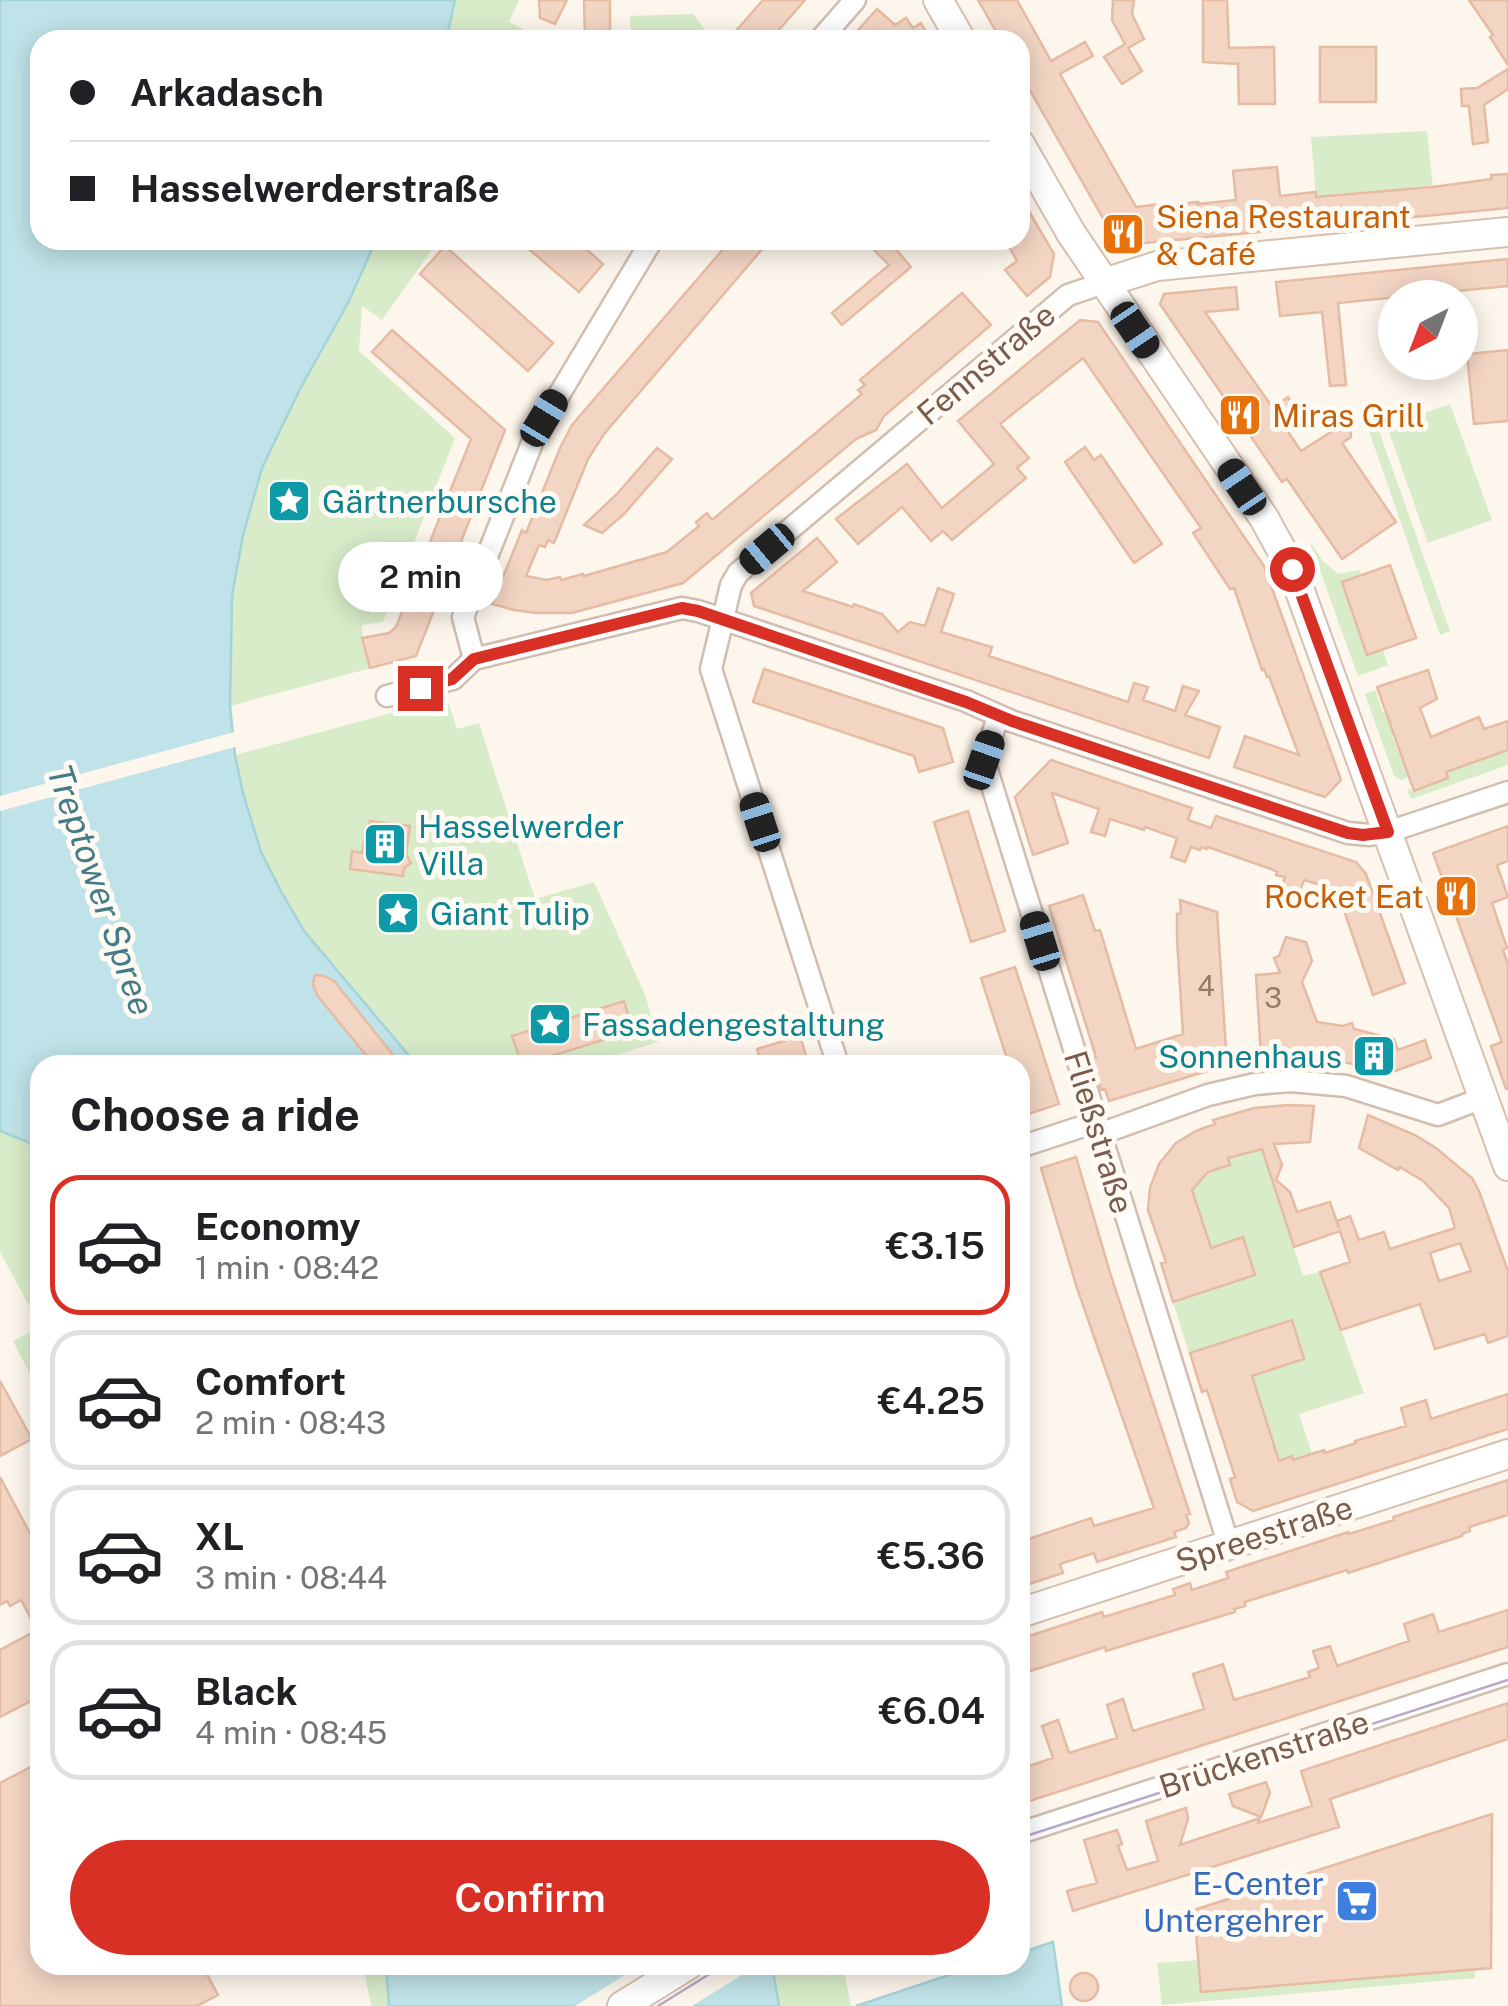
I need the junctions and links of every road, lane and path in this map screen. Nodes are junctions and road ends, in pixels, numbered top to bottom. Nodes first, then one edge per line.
1 (855, 0) edge
2 (938, 0) edge
3 (829, 30) edge
4 (955, 30) edge
5 (1030, 161) edge
6 (1508, 232) edge
7 (646, 250) edge
8 (1104, 283) junction
9 (723, 620) junction
10 (474, 659) junction
11 (386, 696) dead end
12 (998, 717) junction
13 (1508, 792) edge
14 (1388, 832) junction
15 (835, 1055) edge
16 (1484, 1098) junction
17 (1098, 1128) junction
18 (1030, 1145) edge
19 (1508, 1166) edge
20 (1508, 1454) edge
21 (1229, 1546) junction
22 (1030, 1610) edge
23 (1508, 1674) edge
24 (1030, 1830) edge
25 (672, 1975) edge
26 (622, 2006) edge

1 - 3 street
2 - 4 main road
5 - 8 main road
6 - 8 main road, Fennstraße
7 - 10 street
8 - 9 street, Fennstraße
8 - 14 main road
9 - 10 street
9 - 12 street
9 - 15 street, Fennstraße
10 - 11 street
12 - 14 street
12 - 17 street, Fließstraße
13 - 14 street
14 - 16 main road
16 - 17 street
16 - 19 main road
17 - 18 street
17 - 21 street, Fließstraße
20 - 21 main road, Spreestraße
21 - 22 main road, Spreestraße
23 - 24 street, Brückenstraße
25 - 26 main road

